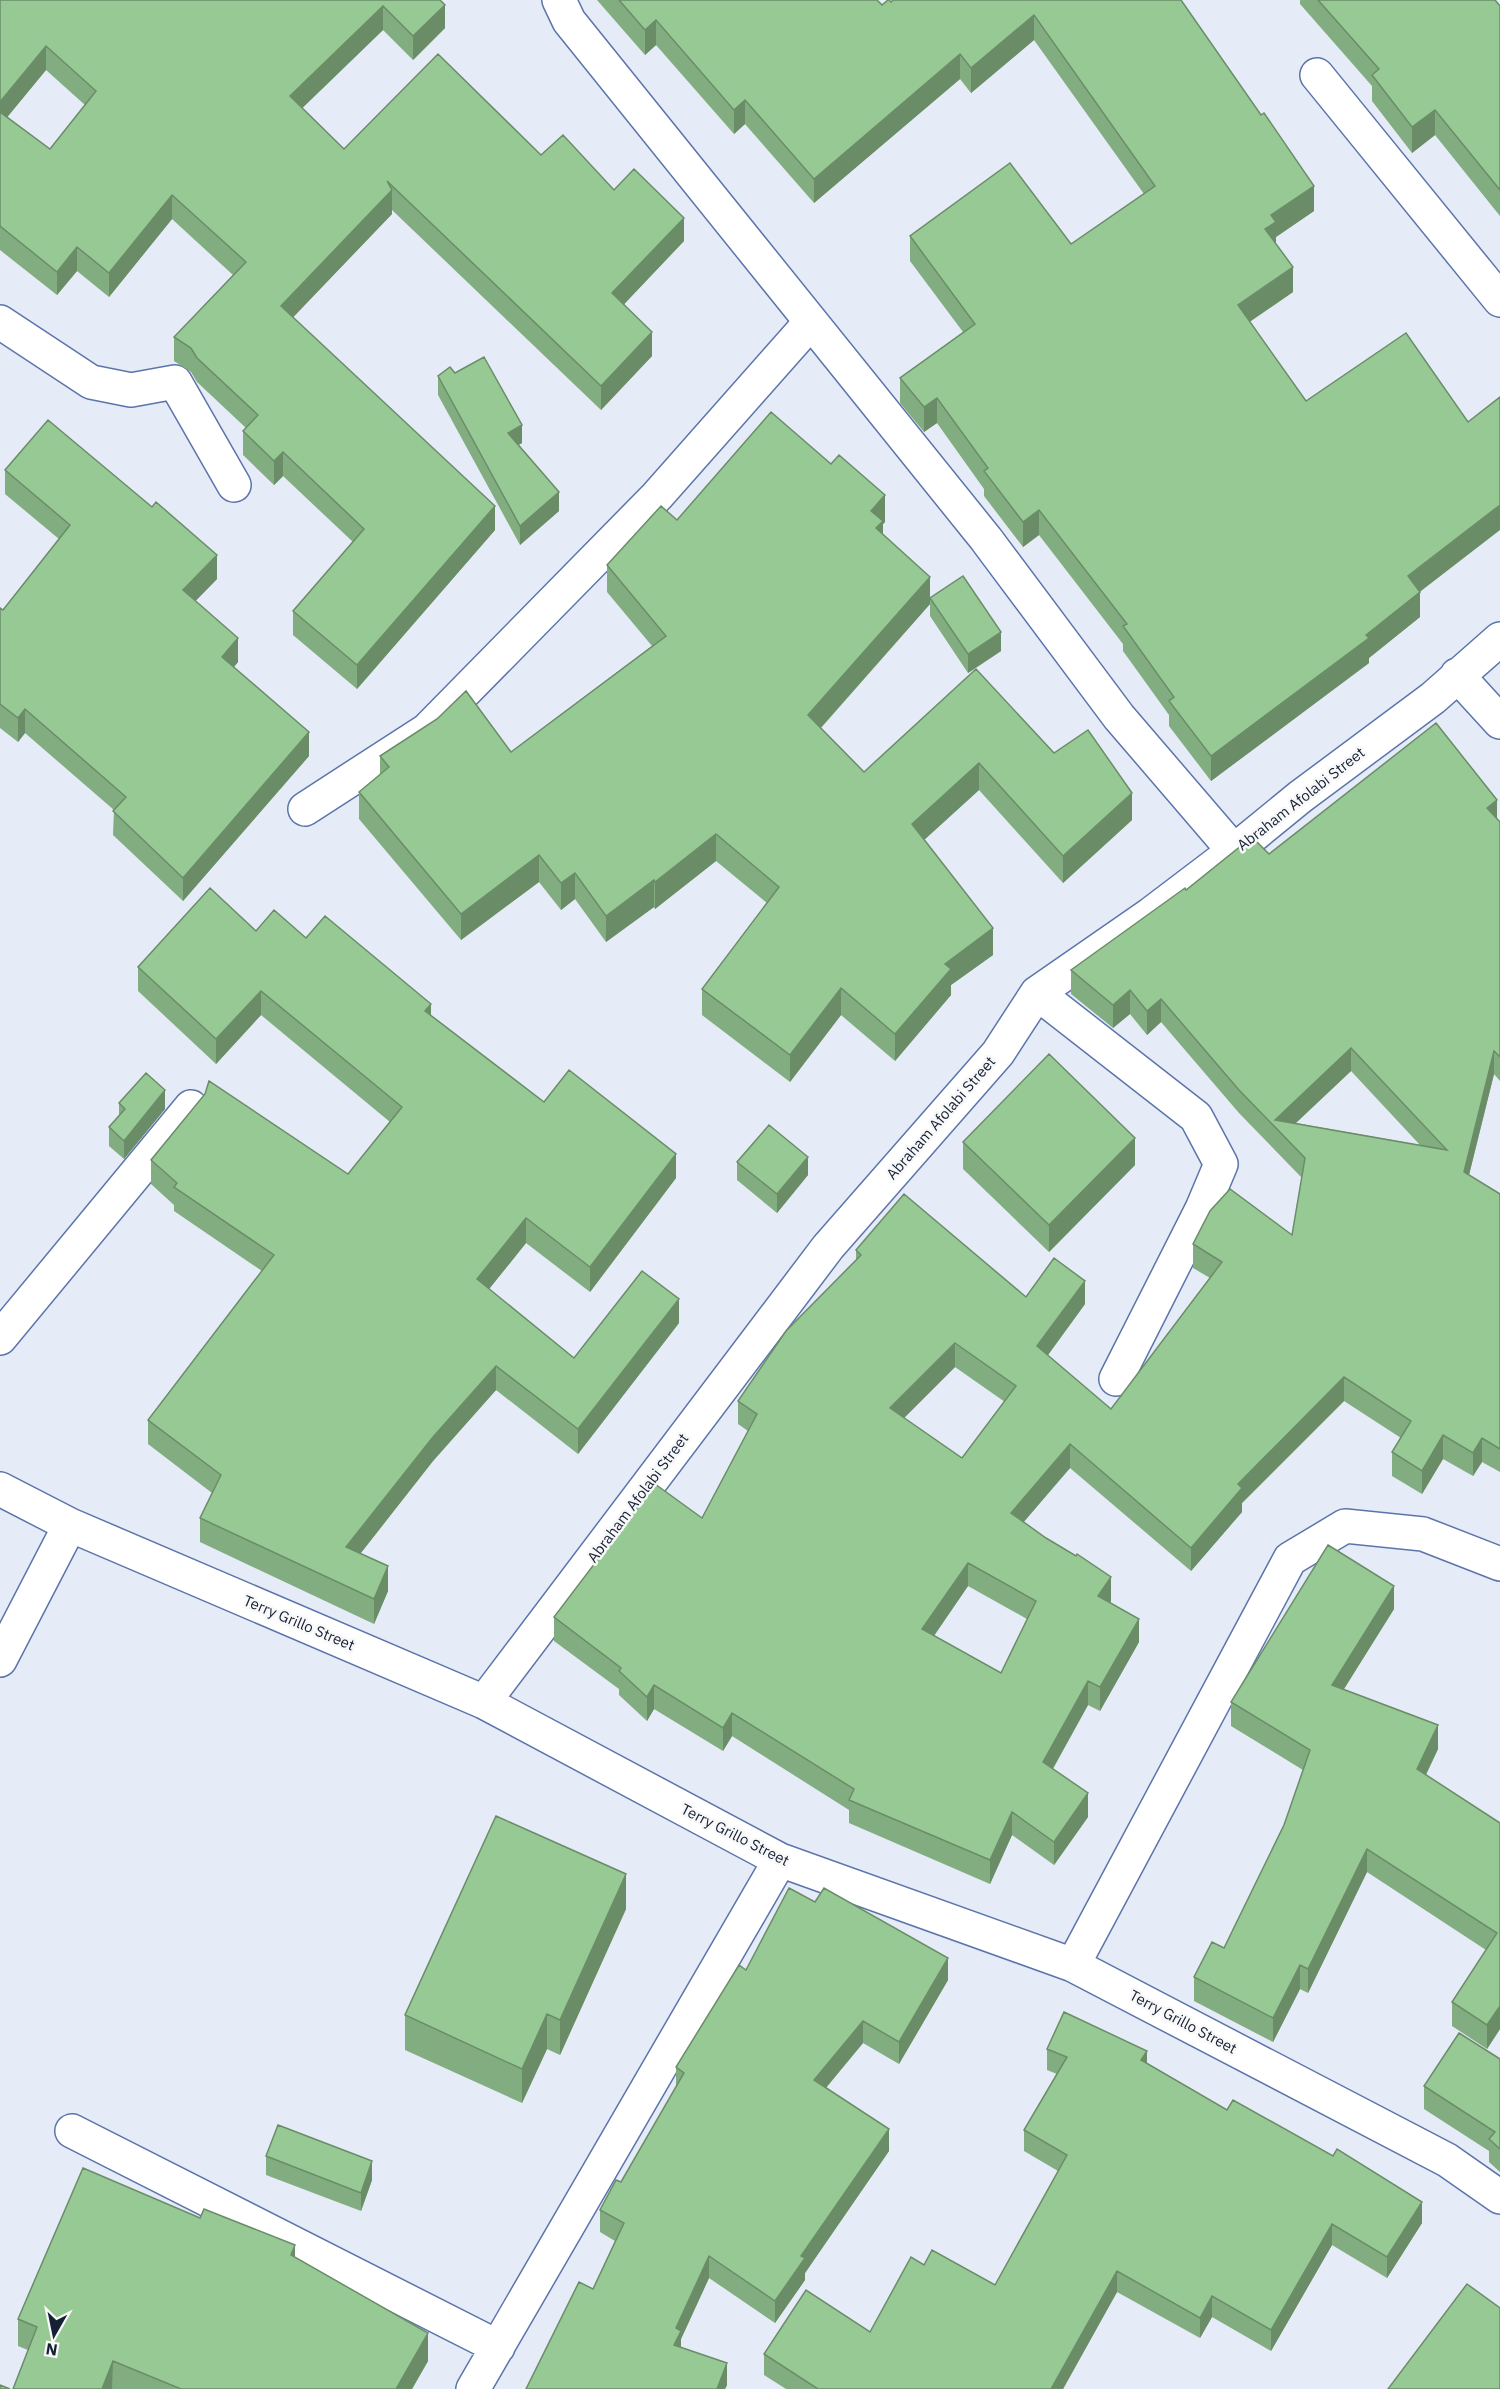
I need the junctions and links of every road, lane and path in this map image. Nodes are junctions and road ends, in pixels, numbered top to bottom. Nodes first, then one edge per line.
1 (559, 0) edge
2 (1317, 75) dead end
3 (1500, 300) edge
4 (0, 322) edge
5 (810, 323) junction
6 (234, 484) dead end
7 (1500, 639) edge
8 (1457, 675) junction
9 (1500, 722) edge
10 (305, 809) dead end
11 (1234, 851) junction
12 (1037, 993) junction
13 (191, 1107) edge
14 (0, 1338) edge
15 (1116, 1379) dead end
16 (0, 1490) edge
17 (70, 1525) junction
18 (1500, 1564) edge
19 (0, 1660) edge
20 (484, 1702) junction
21 (780, 1860) junction
22 (1073, 1965) junction
23 (72, 2131) dead end
24 (1500, 2197) edge
25 (498, 2347) junction
26 (473, 2389) edge

1 - 5 street
2 - 3 street
4 - 6 street
5 - 10 street
5 - 11 street
7 - 8 street, Abraham Afolabi Street
8 - 9 street
8 - 11 street, Abraham Afolabi Street
11 - 12 street, Abraham Afolabi Street
12 - 15 street
12 - 20 street, Abraham Afolabi Street
13 - 14 street
16 - 17 street, Terry Grillo Street
17 - 19 street
17 - 20 street, Terry Grillo Street
18 - 22 street
20 - 21 street, Terry Grillo Street
21 - 22 street, Terry Grillo Street
21 - 25 street
22 - 24 street, Terry Grillo Street
23 - 25 street
25 - 26 street

